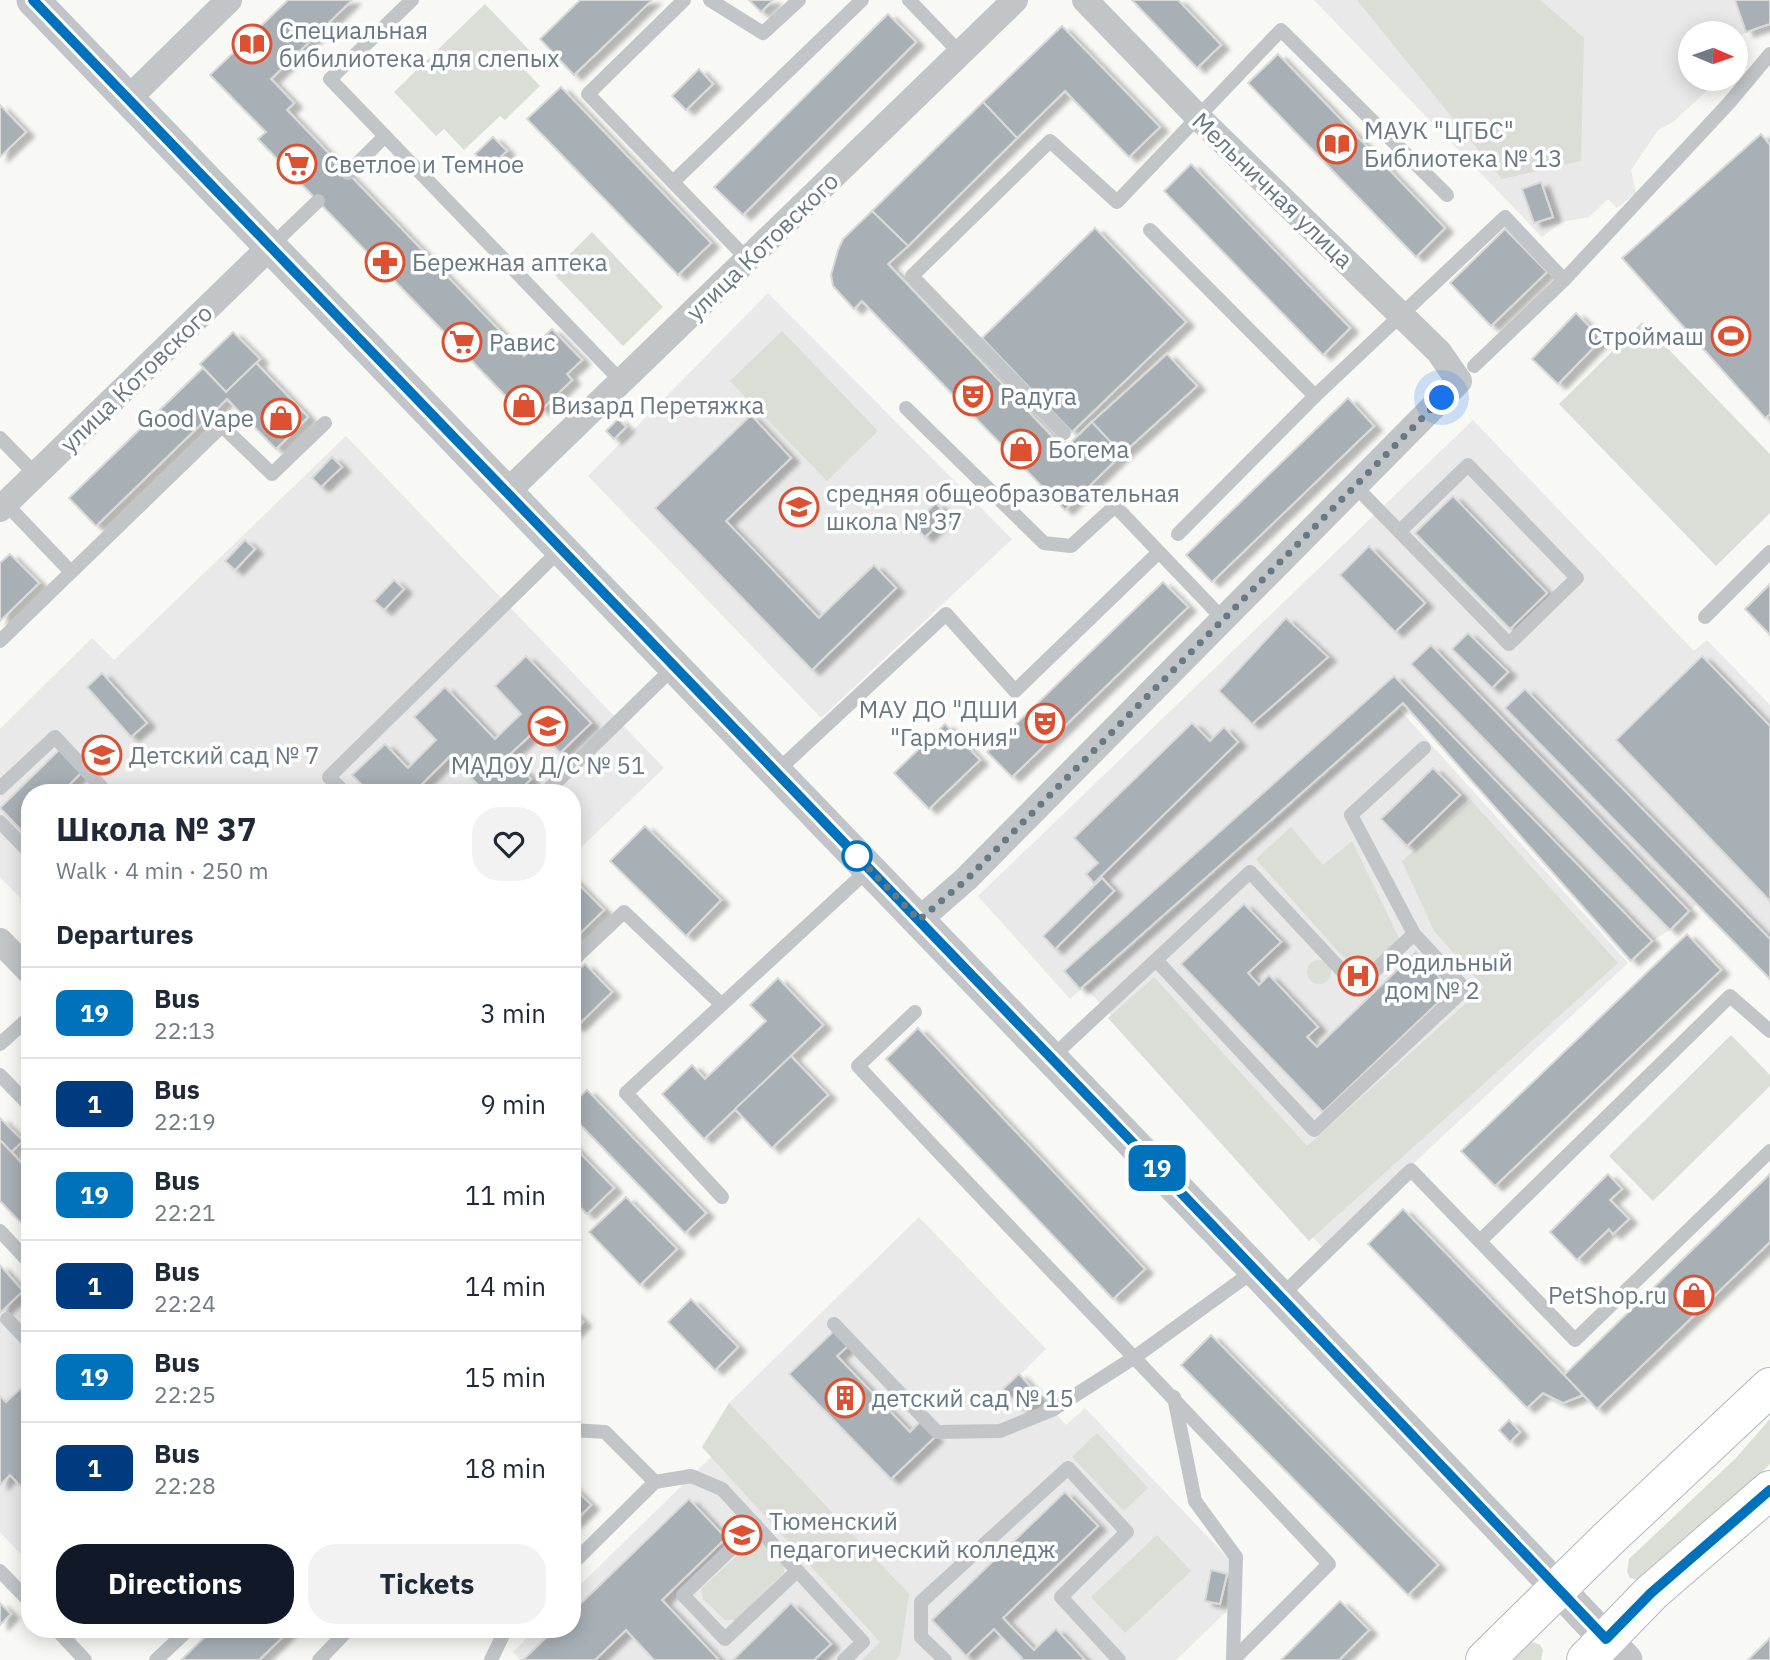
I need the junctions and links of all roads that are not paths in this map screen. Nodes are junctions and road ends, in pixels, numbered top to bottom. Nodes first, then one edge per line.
1 (33, 0) edge
2 (229, 0) edge
3 (412, 0) edge
4 (684, 0) edge
5 (710, 0) edge
6 (799, 0) edge
7 (862, 0) edge
8 (909, 0) edge
9 (1015, 0) edge
10 (1085, 0) edge
11 (961, 54) junction
12 (1770, 54) edge
13 (128, 99) junction
14 (1199, 118) junction
15 (385, 136) junction
16 (348, 173) dead end
17 (673, 183) junction
18 (1447, 195) dead end
19 (318, 201) dead end
20 (1150, 230) dead end
21 (271, 246) junction
22 (748, 260) junction
23 (1564, 281) junction
24 (1401, 314) junction
25 (1466, 373) junction
26 (622, 382) junction
27 (1315, 396) junction
28 (906, 408) dead end
29 (325, 423) dead end
30 (1064, 433) dead end
31 (0, 439) edge
32 (36, 475) junction
33 (1355, 486) junction
34 (508, 491) junction
35 (3, 507) edge
36 (1400, 531) junction
37 (1178, 534) dead end
38 (563, 548) junction
39 (1159, 552) junction
40 (1770, 552) edge
41 (71, 572) junction
42 (1705, 617) dead end
43 (1224, 620) junction
44 (0, 641) edge
45 (675, 666) junction
46 (1424, 747) dead end
47 (776, 772) junction
48 (99, 784) edge
49 (336, 784) edge
50 (554, 784) edge
51 (0, 788) edge
52 (0, 822) edge
53 (21, 844) edge
54 (869, 869) junction
55 (919, 920) junction
56 (1414, 934) junction
57 (0, 941) edge
58 (581, 953) edge
59 (1156, 960) junction
60 (21, 963) edge
61 (721, 1004) junction
62 (915, 1012) dead end
63 (21, 1025) edge
64 (1770, 1031) edge
65 (0, 1044) edge
66 (1051, 1058) junction
67 (0, 1075) edge
68 (21, 1097) edge
69 (1770, 1151) edge
70 (722, 1197) dead end
71 (0, 1231) edge
72 (1480, 1241) junction
73 (21, 1253) edge
74 (1255, 1270) junction
75 (1281, 1296) junction
76 (7, 1319) dead end
77 (834, 1324) dead end
78 (21, 1334) edge
79 (1135, 1357) junction
80 (1770, 1387) edge
81 (1173, 1396) junction
82 (581, 1431) edge
83 (655, 1482) junction
84 (1770, 1490) edge
85 (755, 1525) junction
86 (581, 1555) edge
87 (0, 1571) edge
88 (797, 1571) junction
89 (1559, 1587) junction
90 (21, 1593) edge
91 (64, 1638) edge
92 (179, 1638) edge
93 (340, 1638) edge
94 (502, 1638) edge
95 (1606, 1653) edge
96 (1233, 1659) edge
97 (85, 1660) edge
98 (156, 1660) edge
99 (319, 1660) edge
100 (491, 1660) edge
101 (844, 1660) edge
102 (945, 1660) edge
103 (1119, 1660) edge
104 (1485, 1660) edge

1 - 13 street
2 - 13 street
3 - 15 lane
4 - 17 lane
5 - 6 lane
7 - 17 lane
8 - 11 lane
9 - 11 street, улица Котовского
10 - 14 street, Мельничная улица
11 - 22 street, улица Котовского
12 - 23 lane
13 - 21 street
14 - 18 lane
14 - 24 street, Мельничная улица
14 - 30 lane
15 - 16 lane
15 - 26 lane
17 - 22 lane
19 - 21 lane
20 - 27 lane
21 - 32 street, улица Котовского
21 - 34 street
22 - 26 street, улица Котовского
23 - 24 lane
23 - 25 lane
24 - 25 street, Мельничная улица
24 - 27 lane
25 - 33 street
26 - 34 street, улица Котовского
27 - 37 lane
28 - 39 lane
29 - 41 lane
31 - 32 lane
32 - 35 street, улица Котовского
33 - 36 lane
33 - 43 street
34 - 38 street
35 - 41 lane
36 - 36 lane
38 - 45 street
38 - 49 lane
39 - 43 lane
39 - 47 lane
40 - 42 lane
41 - 44 lane
43 - 55 street
45 - 47 street
45 - 50 lane
46 - 56 lane
47 - 54 street
48 - 51 lane
52 - 53 lane
54 - 55 street
54 - 61 lane
55 - 66 street
56 - 59 lane
56 - 59 lane
57 - 60 street
58 - 61 lane
59 - 66 lane
61 - 70 lane
62 - 79 lane
63 - 65 lane
64 - 72 lane
66 - 74 street
67 - 68 lane
69 - 72 lane
71 - 73 lane
72 - 75 lane
74 - 75 street
74 - 79 lane
75 - 89 street
76 - 78 lane
77 - 79 lane
79 - 81 lane
80 - 89 main road
81 - 96 lane
81 - 96 lane
82 - 83 lane
83 - 85 lane
83 - 86 lane
84 - 95 main road
85 - 88 lane
85 - 88 lane
87 - 90 lane
88 - 101 lane
89 - 95 street
89 - 104 main road
91 - 97 lane
92 - 98 lane
93 - 99 lane
94 - 100 lane
102 - 103 lane

